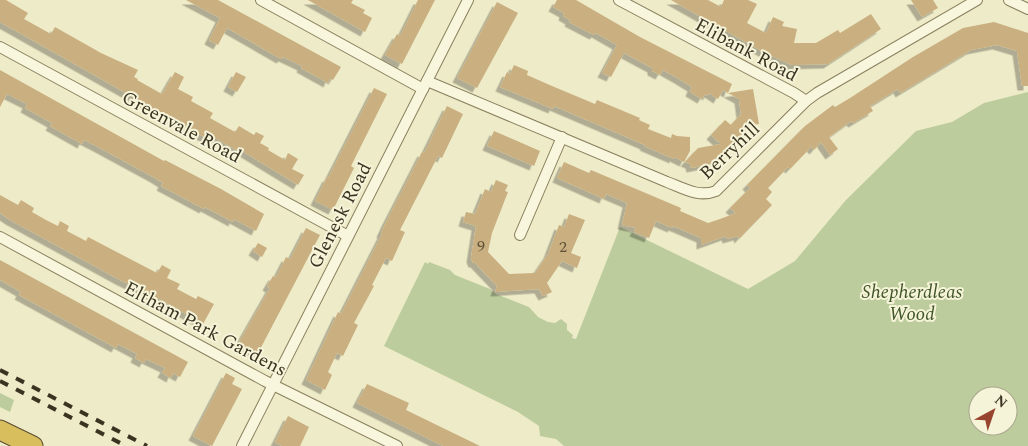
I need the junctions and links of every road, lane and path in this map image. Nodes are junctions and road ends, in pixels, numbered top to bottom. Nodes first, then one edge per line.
1 (261, 0) edge
2 (468, 0) edge
3 (619, 0) edge
4 (977, 0) edge
5 (1009, 0) edge
6 (1028, 9) edge
7 (0, 47) edge
8 (425, 84) junction
9 (806, 101) junction
10 (562, 137) junction
11 (348, 236) junction
12 (520, 236) dead end
13 (0, 237) edge
14 (273, 385) junction
15 (0, 430) edge
16 (34, 446) edge
17 (242, 446) edge
18 (397, 446) edge

1 - 8 street, Berryhill
2 - 8 street, Glenesk Road
3 - 9 street, Elibank Road
4 - 9 street, Berryhill
5 - 6 street
7 - 11 street, Greenvale Road
8 - 10 street, Berryhill
8 - 11 street, Glenesk Road
9 - 10 street, Berryhill
10 - 12 street
11 - 14 street, Glenesk Road
13 - 14 street, Eltham Park Gardens
14 - 17 street, Glenesk Road
14 - 18 street, Eltham Park Gardens
15 - 16 highway

